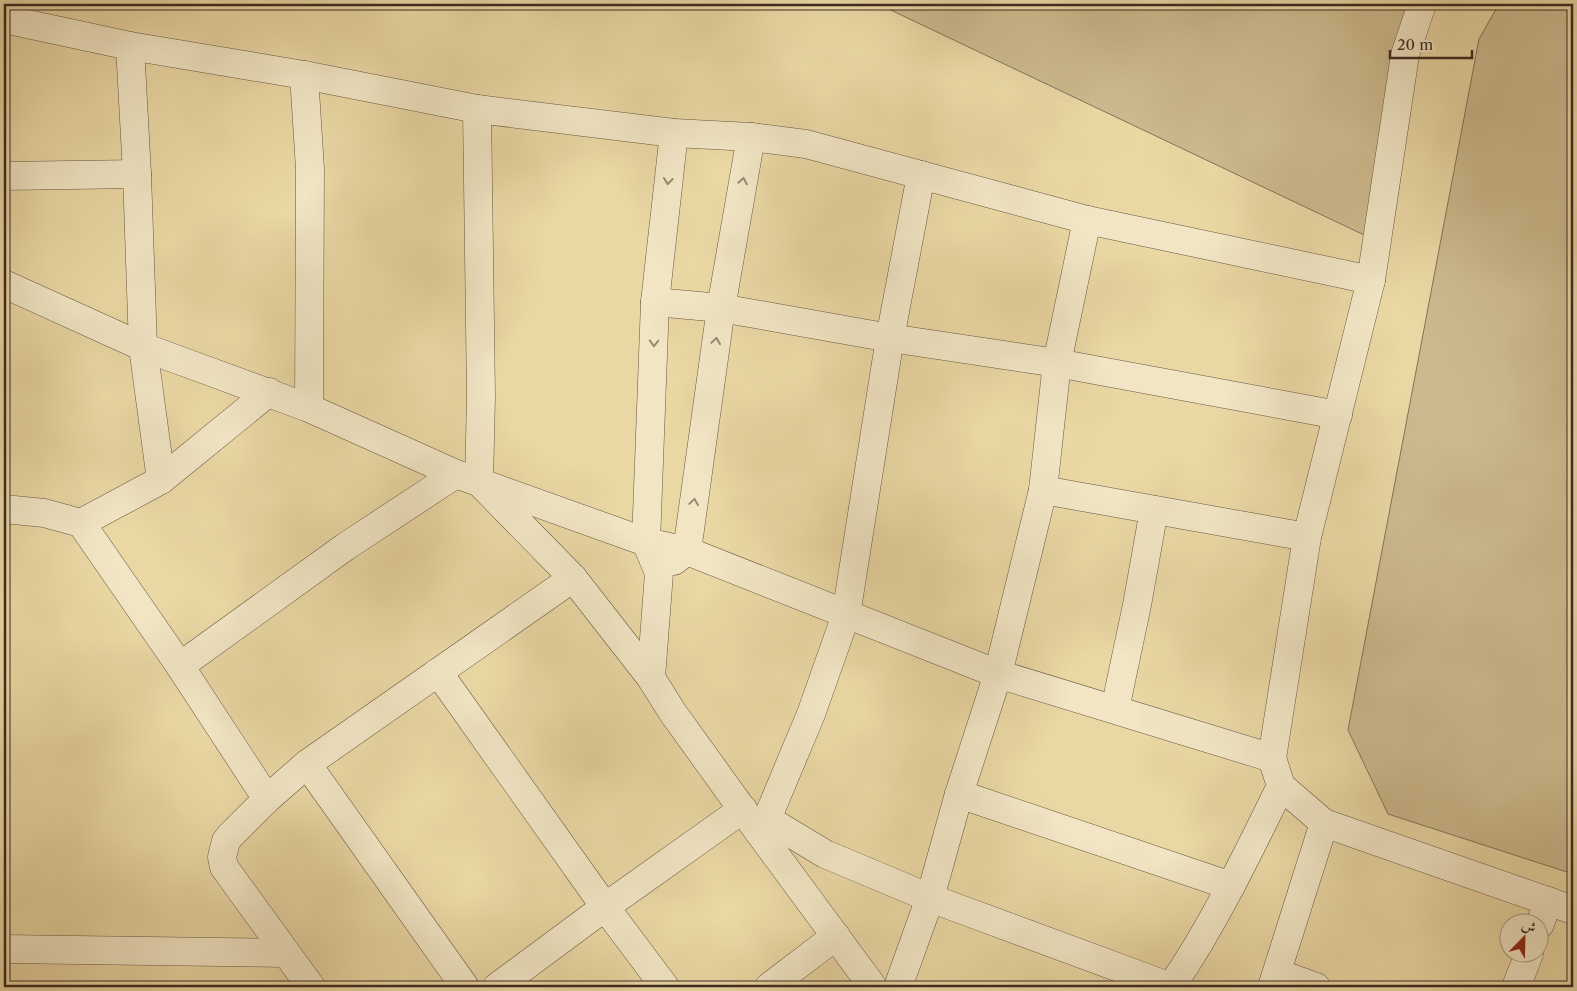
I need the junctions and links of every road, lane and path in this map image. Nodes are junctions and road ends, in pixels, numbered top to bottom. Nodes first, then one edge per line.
1 (1422, 4) edge
2 (4, 19) edge
3 (130, 46) junction
4 (304, 76) junction
5 (477, 109) junction
6 (674, 133) junction
7 (750, 137) junction
8 (137, 174) junction
9 (921, 175) junction
10 (4, 176) edge
11 (1087, 220) junction
12 (1371, 280) junction
13 (4, 284) edge
14 (655, 302) junction
15 (721, 308) junction
16 (890, 338) junction
17 (143, 347) junction
18 (1057, 363) junction
19 (268, 392) junction
20 (309, 408) junction
21 (1338, 415) junction
22 (467, 478) junction
23 (161, 480) junction
24 (1043, 490) junction
25 (4, 509) edge
26 (1154, 510) junction
27 (81, 523) junction
28 (1307, 537) junction
29 (646, 542) junction
30 (687, 551) junction
31 (659, 573) junction
32 (573, 578) junction
33 (846, 615) junction
34 (180, 666) junction
35 (438, 672) junction
36 (998, 674) junction
37 (651, 678) junction
38 (1115, 709) junction
39 (1272, 758) junction
40 (307, 764) junction
41 (1281, 786) junction
42 (959, 794) junction
43 (267, 799) junction
44 (756, 820) junction
45 (1324, 823) junction
46 (1231, 886) junction
47 (930, 898) junction
48 (605, 907) junction
49 (1573, 910) edge
50 (1544, 913) edge
51 (836, 936) junction
52 (4, 949) edge
53 (286, 953) junction
54 (1524, 964) edge
55 (1274, 980) edge
56 (311, 987) edge
57 (465, 987) edge
58 (497, 987) edge
59 (665, 987) edge
60 (769, 987) edge
61 (873, 987) edge
62 (898, 987) edge
63 (1171, 987) edge
64 (1316, 987) edge
65 (1516, 987) edge

1 - 12 street
2 - 3 street
3 - 4 street
3 - 8 street
4 - 5 street
4 - 20 street
5 - 6 street
5 - 22 street
6 - 7 street
6 -> 14 street
7 - 9 street
15 -> 7 street
8 - 10 street
8 - 17 street
9 - 11 street
9 - 16 street
11 - 12 street
11 - 18 street
12 - 21 street
13 - 17 street
14 - 15 street
14 -> 29 street
15 - 16 street
30 -> 15 street
16 - 18 street
16 - 33 street
17 - 19 street
17 - 23 street
18 - 21 street
18 - 24 street
19 - 20 street
19 - 23 street
20 - 22 street
21 - 28 street
22 - 29 street
22 - 32 street
22 - 34 street
23 - 27 street
24 - 26 street
24 - 36 street
25 - 27 street
26 - 28 street
26 - 38 street
27 - 34 street
28 - 39 street
29 - 30 street
29 - 31 street
30 - 31 street
30 - 33 street
31 - 37 street
32 - 35 street
32 - 37 street
33 - 36 street
33 - 44 street
34 - 43 street
35 - 40 street
35 - 48 street
36 - 38 street
36 - 42 street
37 - 44 street
38 - 39 street
39 - 41 street
40 - 43 street
40 - 57 street
41 - 45 street
41 - 46 street
42 - 46 street
42 - 47 street
43 - 53 street
44 - 47 street
44 - 48 street
44 - 51 street
45 - 50 street
45 - 55 street
46 - 63 street
47 - 62 street
47 - 63 street
48 - 58 street
48 - 59 street
49 - 50 street
51 - 60 street
51 - 61 street
52 - 53 street
53 - 56 street
54 - 65 street
55 - 64 street

